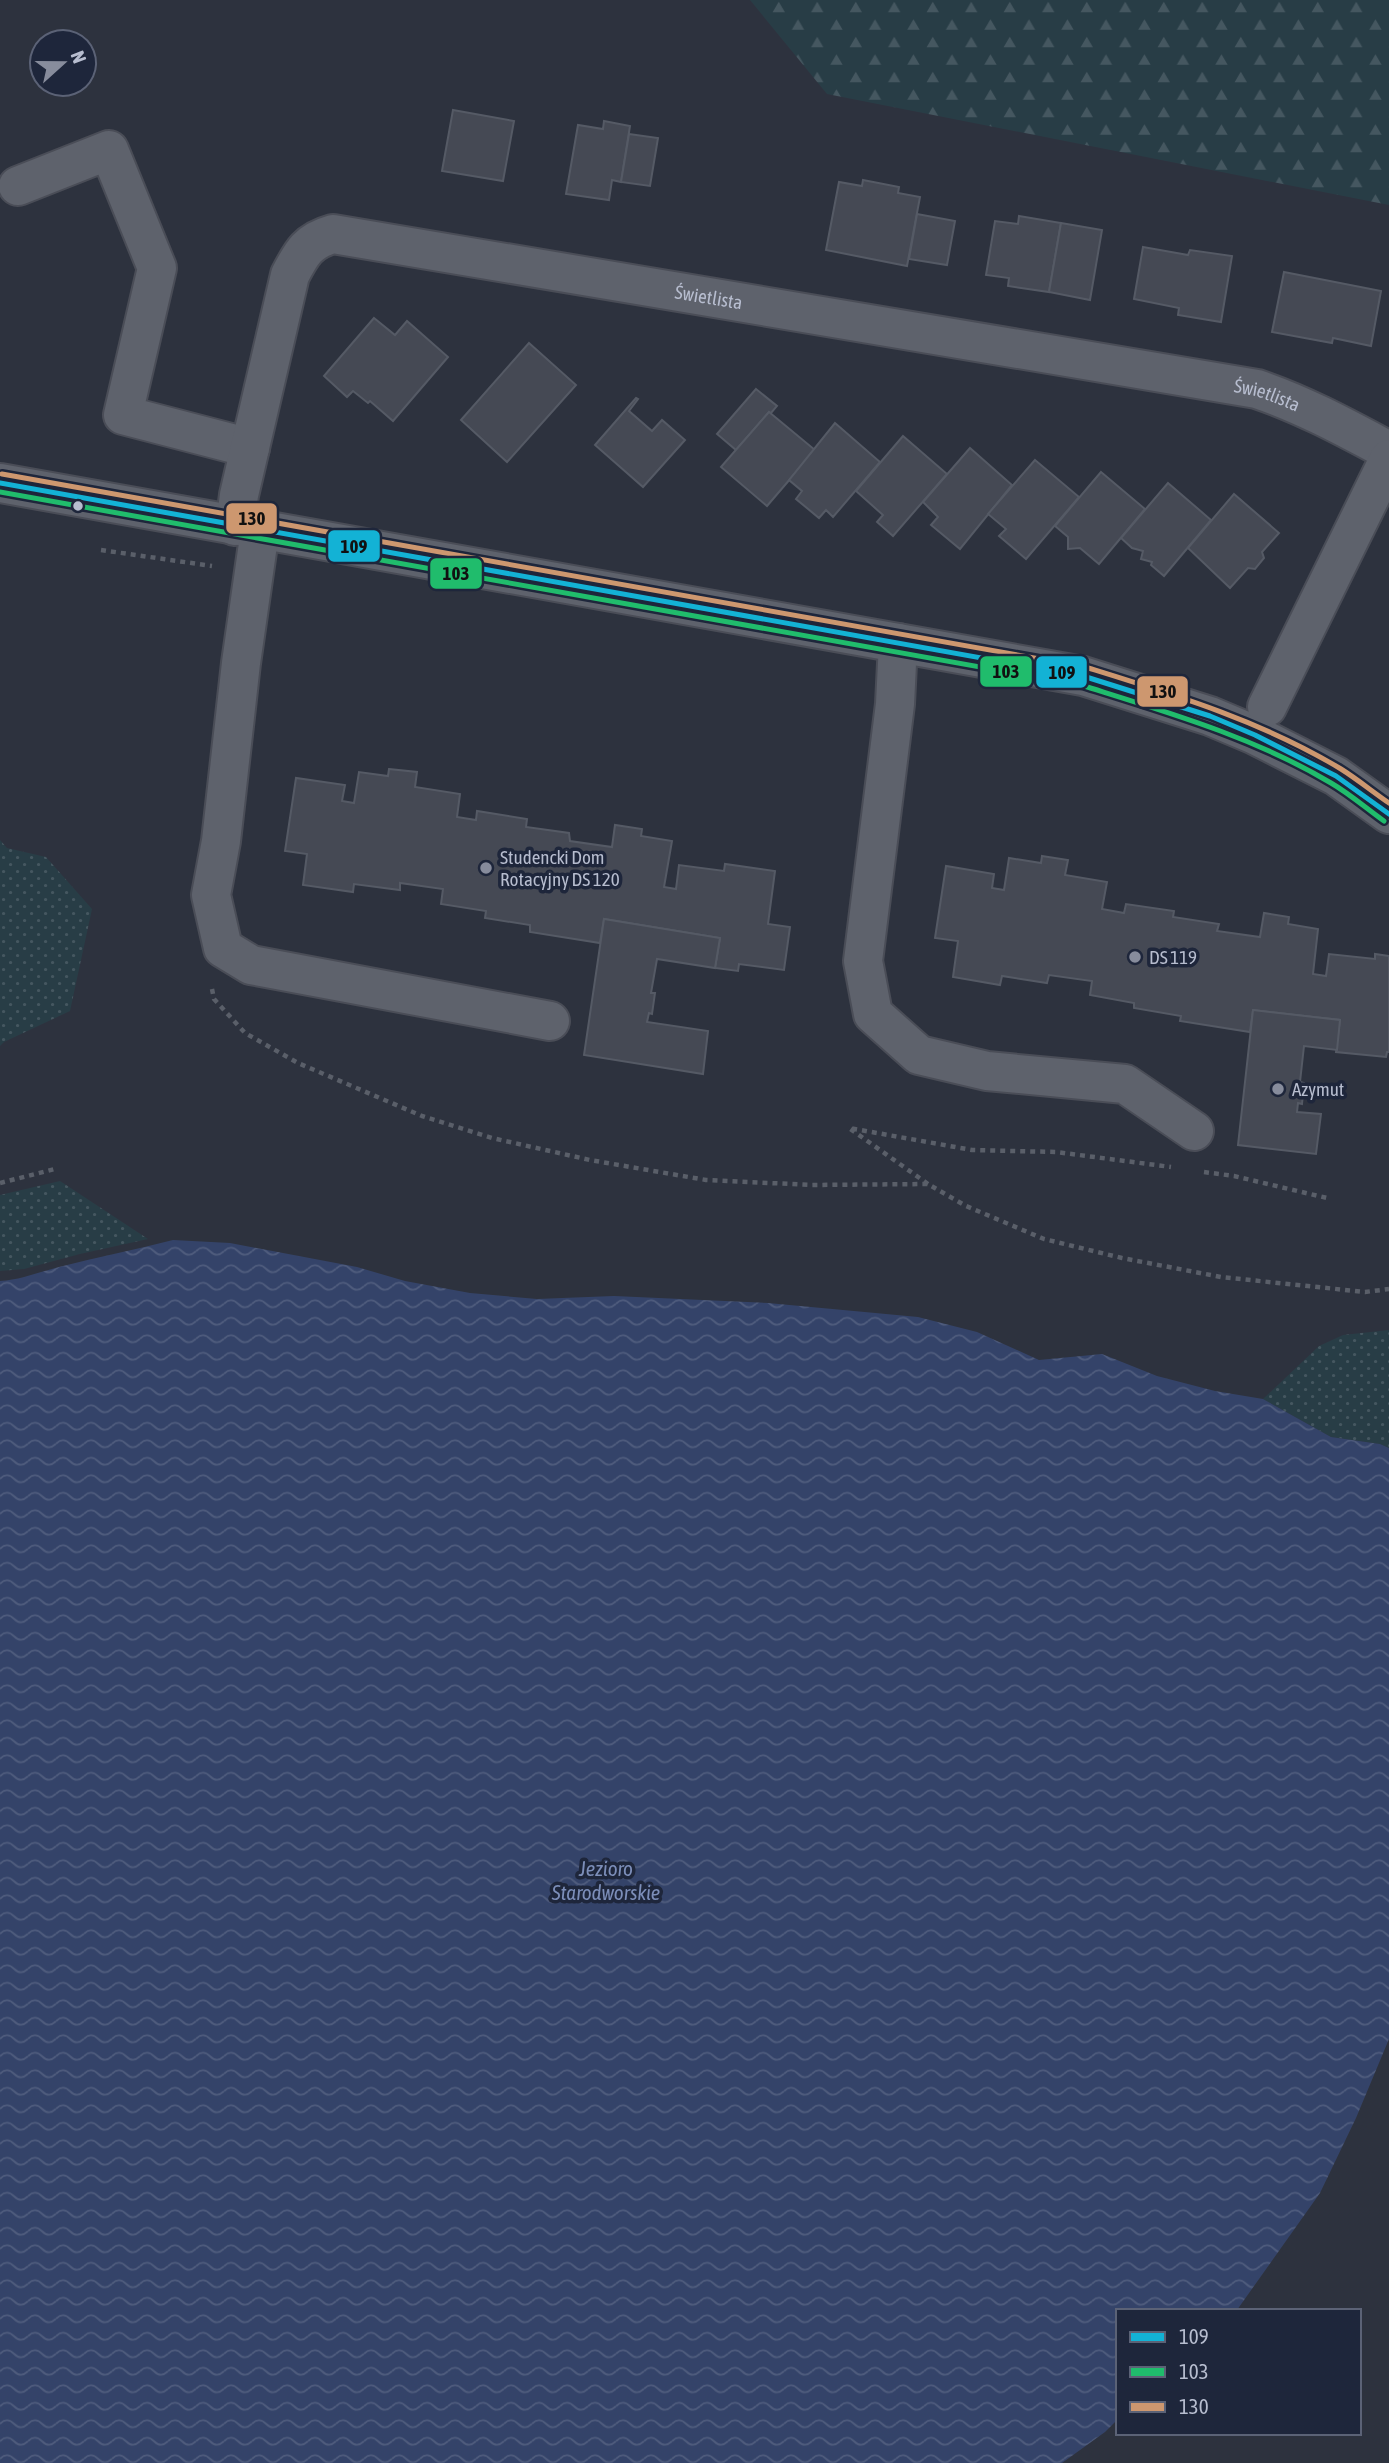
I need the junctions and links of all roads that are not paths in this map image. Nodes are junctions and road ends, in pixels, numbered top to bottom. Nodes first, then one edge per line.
1 (18, 186) dead end
2 (250, 448) junction
3 (1389, 451) edge
4 (1389, 459) edge
5 (0, 483) edge
6 (247, 528) junction
7 (898, 643) junction
8 (1267, 707) dead end
9 (1389, 814) edge
10 (550, 1020) dead end
11 (1194, 1131) dead end

1 - 2 street
2 - 3 street, Świetlista
2 - 6 street, Świetlista
4 - 8 street
5 - 6 street
6 - 7 street
6 - 10 street, Świetlista
7 - 9 street
7 - 11 street

